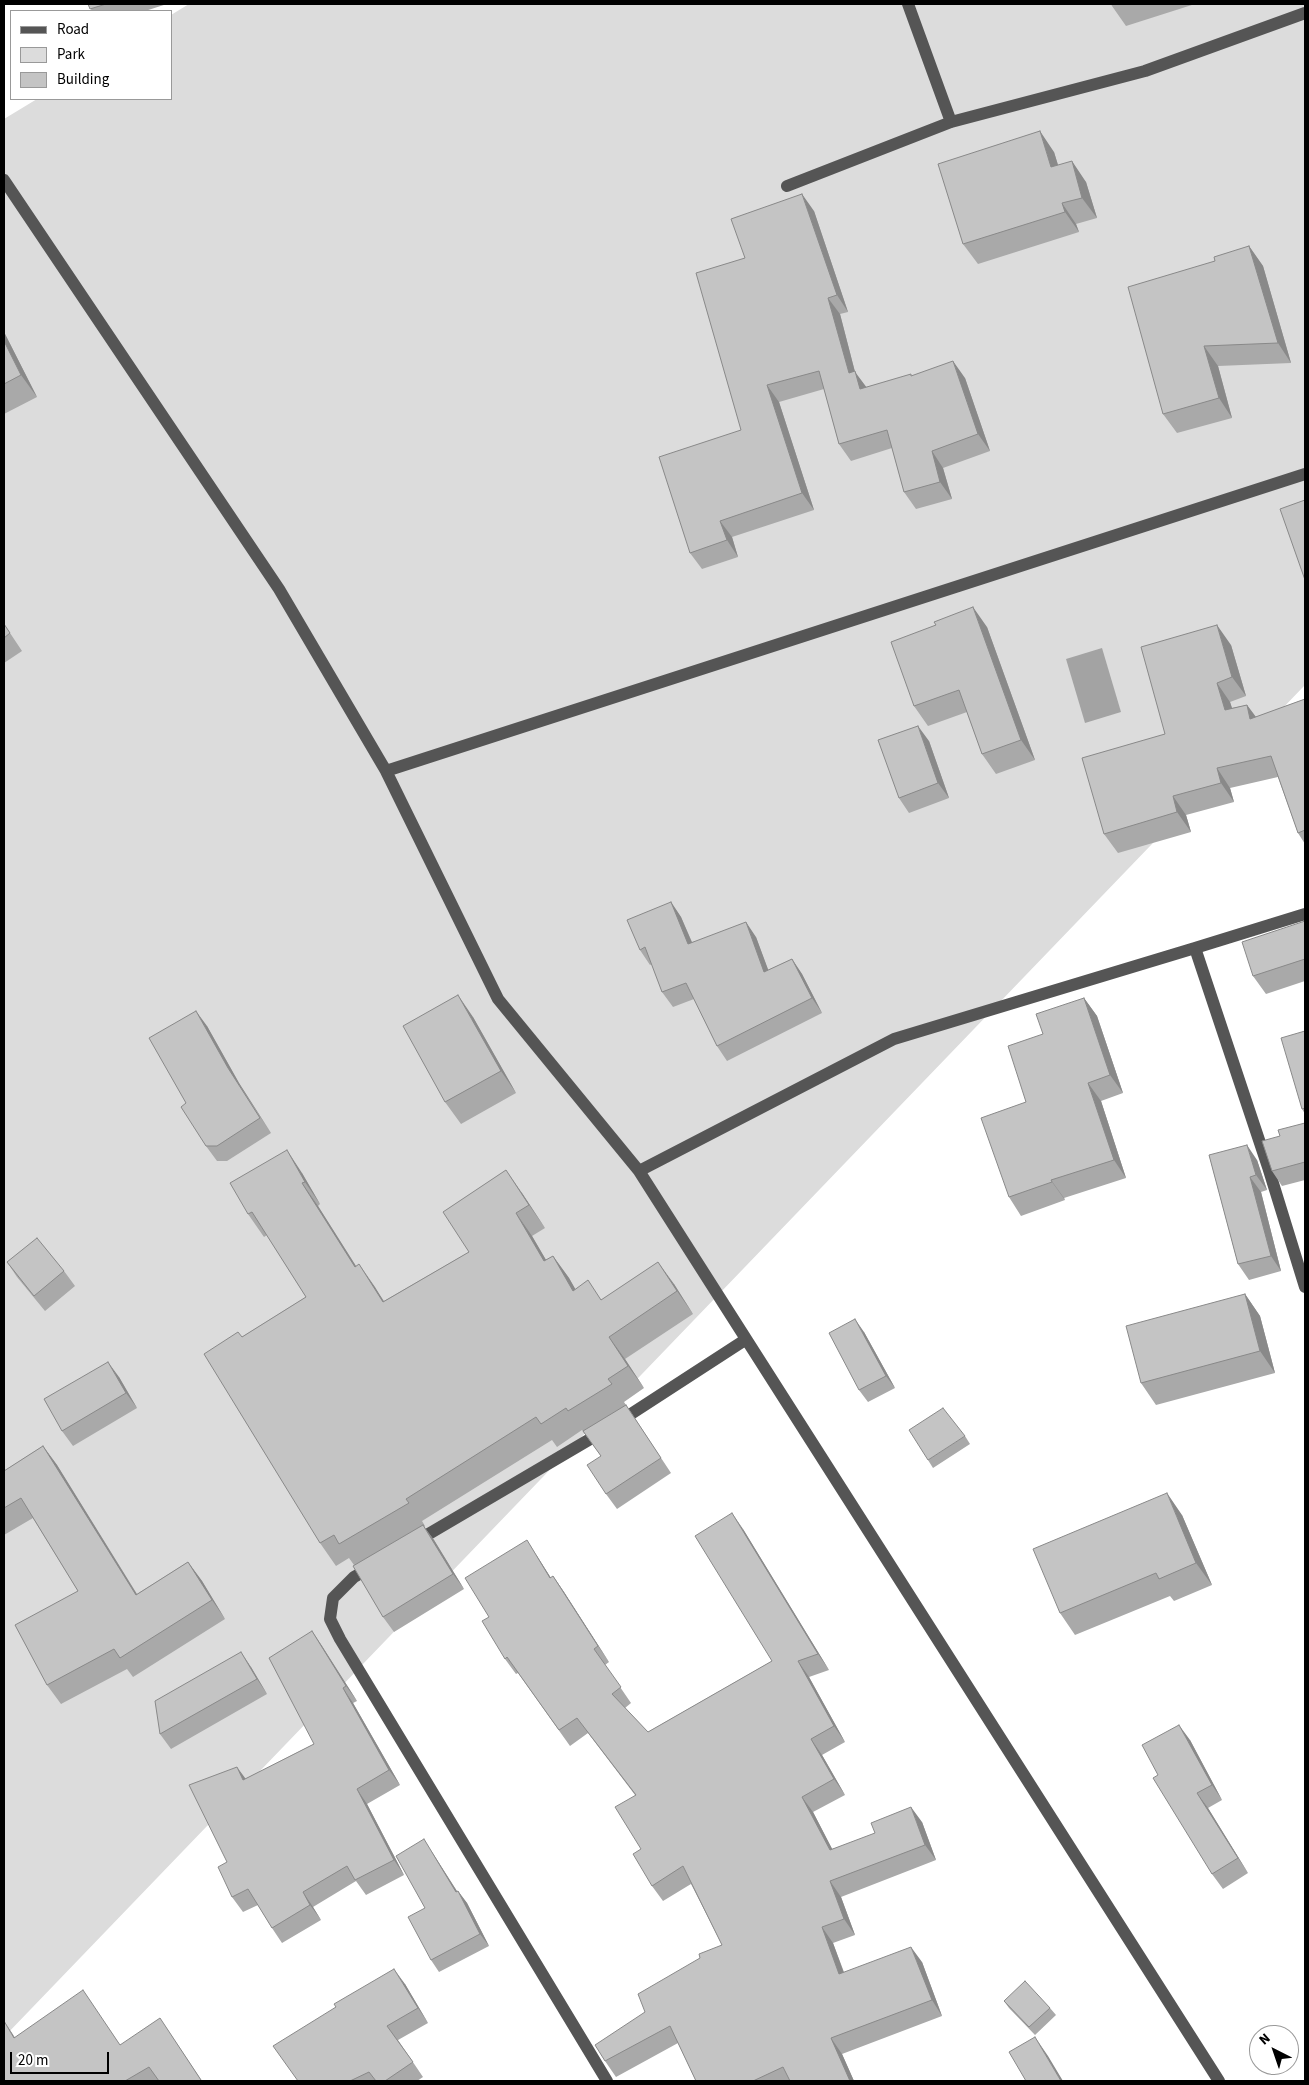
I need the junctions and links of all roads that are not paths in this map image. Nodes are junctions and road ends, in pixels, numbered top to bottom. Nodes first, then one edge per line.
1 (908, 4) edge
2 (1305, 13) edge
3 (951, 122) junction
4 (4, 180) edge
5 (787, 186) dead end
6 (1305, 474) edge
7 (386, 771) junction
8 (1305, 914) edge
9 (1195, 948) junction
10 (639, 1171) junction
11 (1305, 1287) edge
12 (745, 1340) junction
13 (405, 1548) edge
14 (380, 1562) edge
15 (607, 2081) edge
16 (1218, 2081) edge

1 - 3 street
2 - 3 street
3 - 5 street
4 - 7 street
6 - 7 street
7 - 10 street
8 - 9 street
9 - 10 street
9 - 11 street
10 - 12 street
12 - 13 street
12 - 16 street
14 - 15 street

